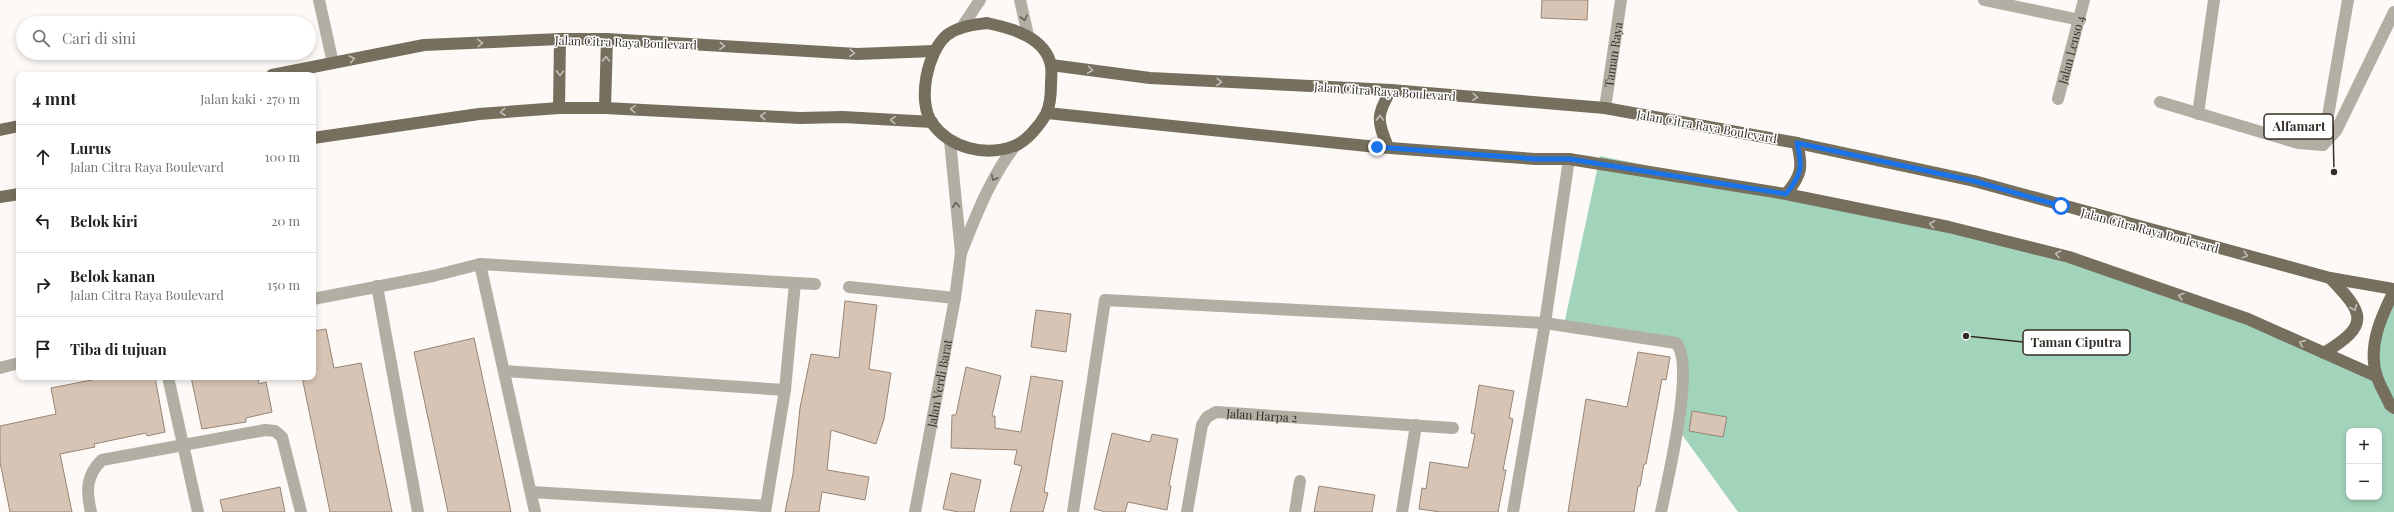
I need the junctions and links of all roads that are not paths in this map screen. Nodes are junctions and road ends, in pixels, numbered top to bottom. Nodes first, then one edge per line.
1 (319, 0) edge
2 (980, 0) edge
3 (1020, 0) edge
4 (1621, 0) edge
5 (1984, 0) edge
6 (2084, 0) edge
7 (2214, 0) edge
8 (2348, 0) edge
9 (2394, 12) edge
10 (2080, 20) junction
11 (962, 27) junction
12 (1028, 35) junction
13 (560, 39) junction
14 (607, 39) junction
15 (934, 50) junction
16 (333, 63) junction
17 (1051, 65) junction
18 (287, 72) edge
19 (1391, 90) junction
20 (2058, 99) dead end
21 (2160, 102) dead end
22 (559, 108) junction
23 (605, 108) junction
24 (1605, 108) junction
25 (1047, 113) junction
26 (2198, 114) junction
27 (932, 122) junction
28 (16, 127) edge
29 (0, 130) edge
30 (316, 138) edge
31 (950, 141) junction
32 (1797, 143) junction
33 (2323, 145) junction
34 (1015, 146) junction
35 (1388, 147) junction
36 (1569, 159) junction
37 (1786, 194) junction
38 (16, 195) edge
39 (0, 198) edge
40 (961, 253) junction
41 (480, 264) junction
42 (2330, 278) junction
43 (795, 283) junction
44 (815, 284) dead end
45 (377, 286) junction
46 (849, 287) dead end
47 (2394, 290) edge
48 (316, 298) edge
49 (955, 298) junction
50 (1545, 323) junction
51 (2324, 353) junction
52 (16, 364) edge
53 (0, 368) edge
54 (504, 371) junction
55 (2376, 376) junction
56 (169, 380) edge
57 (785, 390) junction
58 (2394, 408) edge
59 (1416, 425) junction
60 (1453, 428) dead end
61 (184, 446) junction
62 (1300, 481) dead end
63 (531, 492) junction
64 (766, 509) edge
65 (91, 512) edge
66 (198, 512) edge
67 (301, 512) edge
68 (418, 512) edge
69 (535, 512) edge
70 (915, 512) edge
71 (1073, 512) edge
72 (1187, 512) edge
73 (1295, 512) edge
74 (1402, 512) edge
75 (1513, 512) edge
76 (1661, 512) edge

1 - 16 street
2 - 11 street
3 -> 12 street
4 - 24 street, Taman Raya
5 - 10 street
6 - 10 street, Jalan Lenso 4
7 - 26 street
8 - 33 street
9 - 33 street
10 - 20 street, Jalan Lenso 4
11 - 12 main road
11 - 15 main road
12 - 17 main road
13 - 14 main road, Jalan Citra Raya Boulevard
16 -> 13 main road, Jalan Citra Raya Boulevard
13 -> 22 main road
14 -> 15 main road, Jalan Citra Raya Boulevard
23 -> 14 main road
15 - 27 main road
16 - 18 main road, Jalan Citra Raya Boulevard
17 -> 19 main road, Jalan Citra Raya Boulevard
17 - 25 main road
19 -> 24 main road, Jalan Citra Raya Boulevard
35 -> 19 main road
21 - 26 street
22 - 23 main road
22 -> 30 main road
27 -> 23 main road
24 - 32 main road, Jalan Citra Raya Boulevard
25 - 34 main road
25 - 35 main road
26 - 33 street
27 - 31 main road
28 - 29 main road
31 - 34 main road
40 -> 31 street, Jalan Verdi Barat
32 - 37 main road
32 -> 42 main road, Jalan Citra Raya Boulevard
34 -> 40 street, Jalan Verdi Barat
35 - 36 main road
36 - 37 main road
36 - 50 street
51 -> 37 main road
38 - 39 main road
40 - 49 street, Jalan Verdi Barat
41 - 43 street
41 - 45 street
41 - 54 street
42 - 47 main road, Jalan Citra Raya Boulevard
42 -> 51 main road
43 - 44 street
43 - 57 street
45 - 48 street
45 - 68 street
46 - 49 street
47 - 55 main road
49 - 70 street, Jalan Verdi Barat
50 - 71 street
50 - 75 street
50 - 76 street
51 - 55 main road
52 - 53 street
54 - 57 street
54 - 63 street
55 - 58 main road
56 - 61 street
57 - 64 street
59 - 60 street, Jalan Harpa 2
59 - 72 street, Jalan Harpa 2
59 - 74 street
61 - 65 street
61 - 66 street
61 - 67 street
62 - 73 street
63 - 64 street
63 - 69 street

